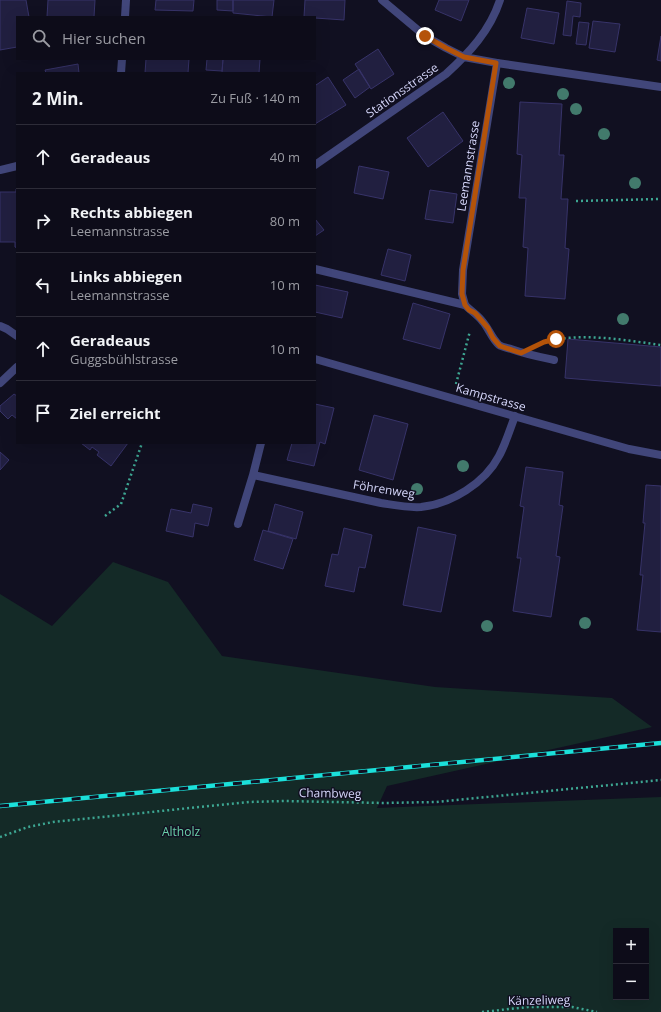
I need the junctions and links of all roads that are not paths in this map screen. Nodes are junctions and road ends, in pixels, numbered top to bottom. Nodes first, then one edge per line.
1 (126, 0) edge
2 (382, 0) edge
3 (500, 0) edge
4 (125, 16) edge
5 (464, 57) junction
6 (122, 60) edge
7 (496, 63) junction
8 (120, 72) edge
9 (661, 88) edge
10 (316, 164) edge
11 (16, 166) edge
12 (0, 170) edge
13 (316, 269) edge
14 (465, 305) junction
15 (0, 326) edge
16 (16, 335) edge
17 (316, 359) edge
18 (554, 360) dead end
19 (16, 368) edge
20 (0, 383) edge
21 (515, 416) junction
22 (261, 444) edge
23 (661, 455) edge
24 (253, 475) junction
25 (238, 524) dead end

1 - 4 street
2 - 5 street
3 - 5 street, Stationsstrasse
5 - 7 street
5 - 10 street, Stationsstrasse
6 - 8 street
7 - 9 street
7 - 14 street, Leemannstrasse
11 - 12 street
13 - 14 street
14 - 18 street
15 - 16 street
17 - 21 street, Kampstrasse
19 - 20 street
21 - 23 street, Kampstrasse
21 - 24 street, Föhrenweg
22 - 24 street
24 - 25 street

